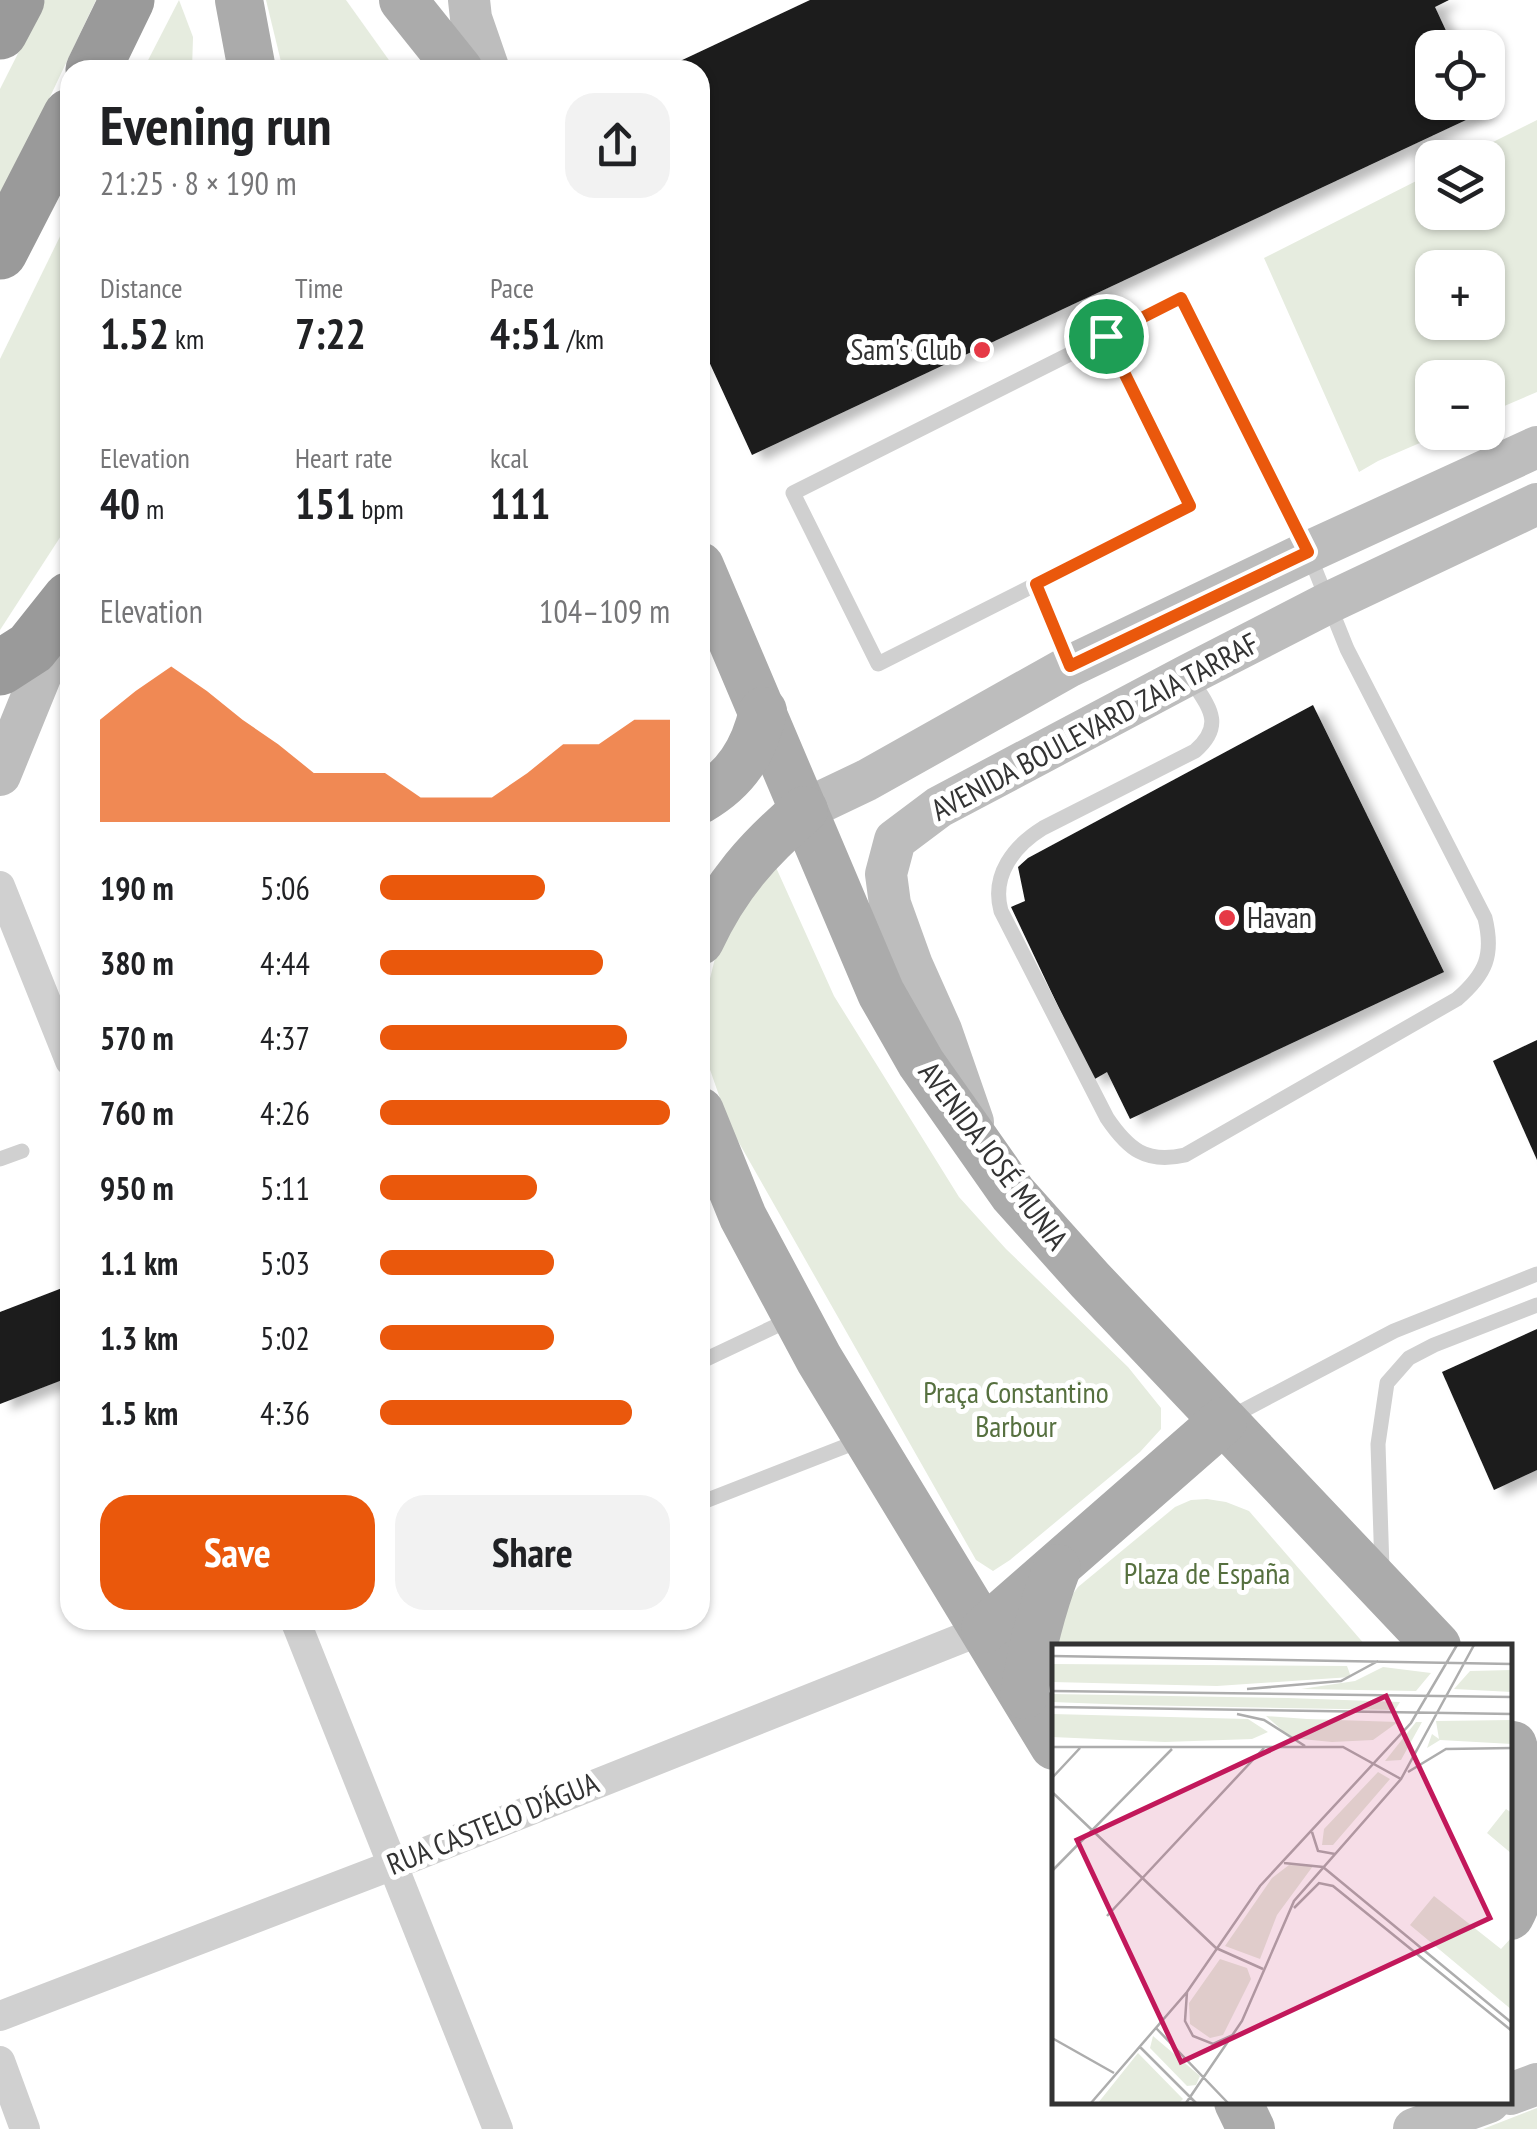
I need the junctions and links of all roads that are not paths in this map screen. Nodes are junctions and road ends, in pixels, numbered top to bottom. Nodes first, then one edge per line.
1 (17, 0) edge
2 (239, 0) edge
3 (404, 0) edge
4 (469, 0) edge
5 (0, 32) edge
6 (250, 60) edge
7 (451, 60) edge
8 (486, 60) edge
9 (60, 135) edge
10 (0, 252) edge
11 (1106, 336) junction
12 (1537, 447) edge
13 (1537, 504) edge
14 (1308, 552) junction
15 (1036, 584) junction
16 (710, 589) edge
17 (1330, 602) junction
18 (60, 614) edge
19 (60, 627) edge
20 (1070, 666) junction
21 (0, 668) edge
22 (1188, 675) junction
23 (763, 711) junction
24 (0, 775) edge
25 (710, 794) edge
26 (804, 810) junction
27 (0, 886) edge
28 (710, 918) edge
29 (60, 1036) edge
30 (710, 1135) edge
31 (982, 1147) junction
32 (1537, 1274) edge
33 (1537, 1304) edge
34 (796, 1316) junction
35 (710, 1357) edge
36 (1223, 1421) junction
37 (867, 1438) junction
38 (710, 1499) edge
39 (1056, 1568) junction
40 (1383, 1588) junction
41 (984, 1629) junction
42 (298, 1630) edge
43 (1435, 1644) edge
44 (1024, 1696) junction
45 (1052, 1743) edge
46 (1520, 1755) edge
47 (393, 1864) junction
48 (1512, 1913) edge
49 (0, 2016) edge
50 (0, 2061) edge
51 (1537, 2084) edge
52 (1512, 2093) edge
53 (1239, 2104) edge
54 (1483, 2104) edge
55 (25, 2129) edge
56 (498, 2129) edge
57 (1250, 2129) edge
58 (1414, 2129) edge

1 - 5 highway
2 - 6 main road
3 - 7 main road
4 - 8 main road
9 - 10 highway
11 - 14 lane
11 - 15 lane
11 - 15 lane
12 - 14 main road, AVENIDA BOULEVARD ZAIA TARRAF
13 - 17 main road, AVENIDA BOULEVARD ZAIA TARRAF
14 - 17 lane
14 - 20 main road, AVENIDA BOULEVARD ZAIA TARRAF
15 - 20 lane
16 - 23 main road, AVENIDA JOSÉ MUNIA
17 - 22 main road, AVENIDA BOULEVARD ZAIA TARRAF
17 - 22 lane
18 - 21 highway
19 - 24 main road
20 - 26 main road, AVENIDA BOULEVARD ZAIA TARRAF
22 - 31 main road, AVENIDA BOULEVARD ZAIA TARRAF
23 - 25 main road
23 - 26 main road, AVENIDA JOSÉ MUNIA
26 - 28 main road
26 - 31 main road, AVENIDA JOSÉ MUNIA
27 - 29 street
30 - 34 main road
31 - 36 main road, AVENIDA JOSÉ MUNIA
32 - 36 lane
33 - 40 lane
34 - 35 lane
34 - 37 main road
36 - 39 main road
36 - 40 main road, AVENIDA JOSÉ MUNIA
37 - 38 lane
37 - 41 main road
39 - 41 main road
39 - 44 main road
40 - 43 main road, AVENIDA JOSÉ MUNIA
41 - 44 main road
41 - 47 street, RUA CASTELO D'ÁGUA
42 - 47 street
44 - 45 main road
46 - 48 main road
47 - 49 street, RUA CASTELO D'ÁGUA
47 - 56 street
50 - 55 street
51 - 52 main road
53 - 57 main road
54 - 58 main road

